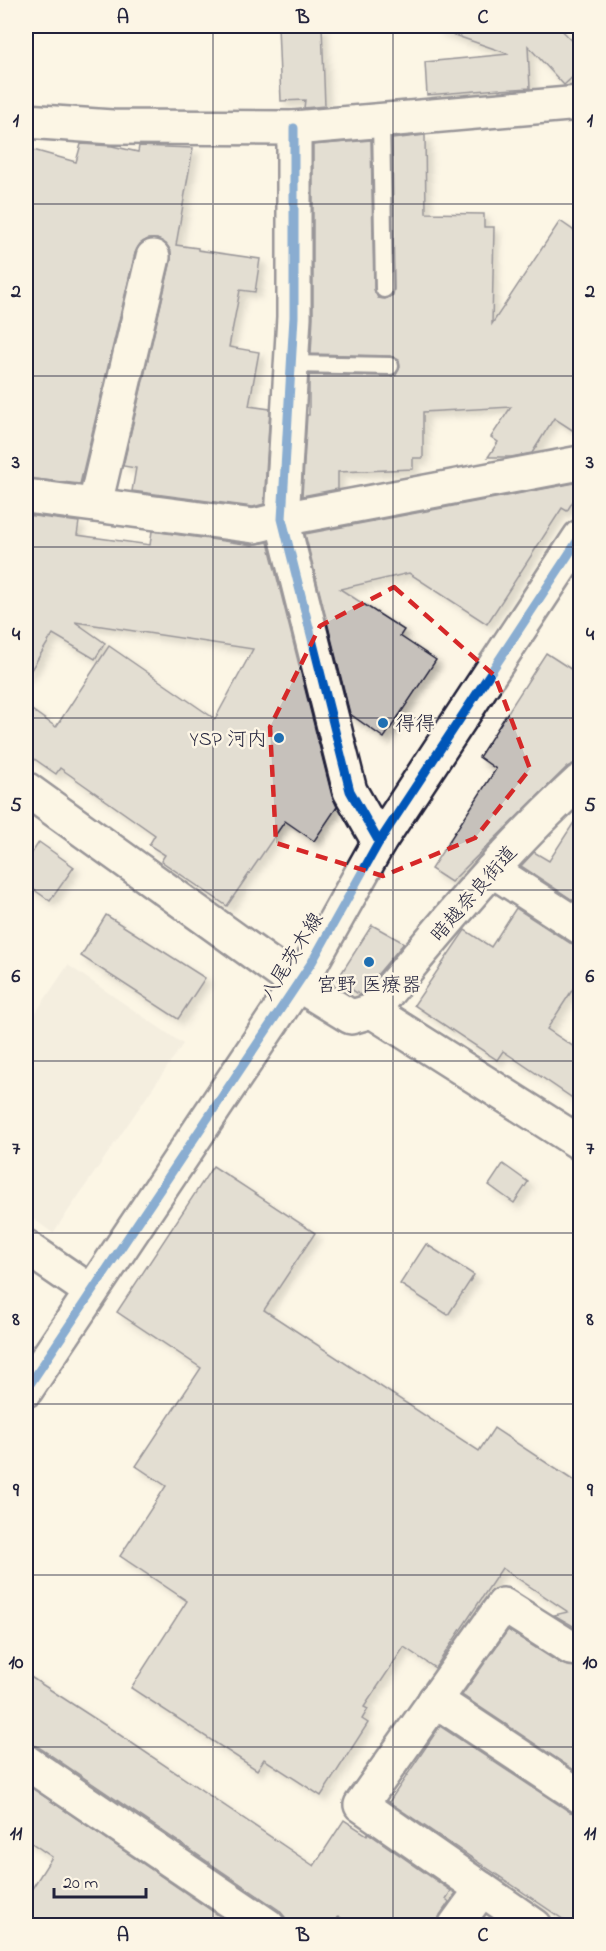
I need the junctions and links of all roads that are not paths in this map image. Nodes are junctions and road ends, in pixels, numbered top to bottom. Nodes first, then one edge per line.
1 (580, 103) edge
2 (381, 120) junction
3 (26, 121) edge
4 (294, 128) junction
5 (153, 257) dead end
6 (384, 289) dead end
7 (291, 364) junction
8 (390, 366) dead end
9 (580, 463) edge
10 (26, 496) edge
11 (95, 504) junction
12 (282, 519) junction
13 (580, 537) edge
14 (26, 789) edge
15 (574, 796) edge
16 (378, 842) junction
17 (492, 870) junction
18 (580, 927) edge
19 (297, 984) junction
20 (372, 1011) junction
21 (580, 1143) edge
22 (26, 1247) edge
23 (90, 1291) junction
24 (26, 1390) edge
25 (580, 1649) edge
26 (435, 1700) junction
27 (26, 1762) edge
28 (580, 1796) edge
29 (482, 1889) junction
30 (268, 1926) edge
31 (455, 1926) edge
32 (535, 1926) edge

1 - 2 street
2 - 4 street
2 - 6 lane
3 - 4 street
4 - 7 street
5 - 11 street
7 - 8 lane
7 - 12 street
9 - 12 street
10 - 11 street
11 - 12 street
12 - 16 street
13 - 16 street, 八尾茨木線
14 - 19 street
15 - 17 street, 暗越奈良街道
16 - 19 street, 八尾茨木線
17 - 18 street
17 - 20 street, 暗越奈良街道
19 - 20 street
19 - 23 street, 八尾茨木線
20 - 21 street
22 - 23 street
23 - 24 street, 八尾茨木線
25 - 26 street
26 - 28 street
26 - 29 street
27 - 30 street
29 - 31 street
29 - 32 street

